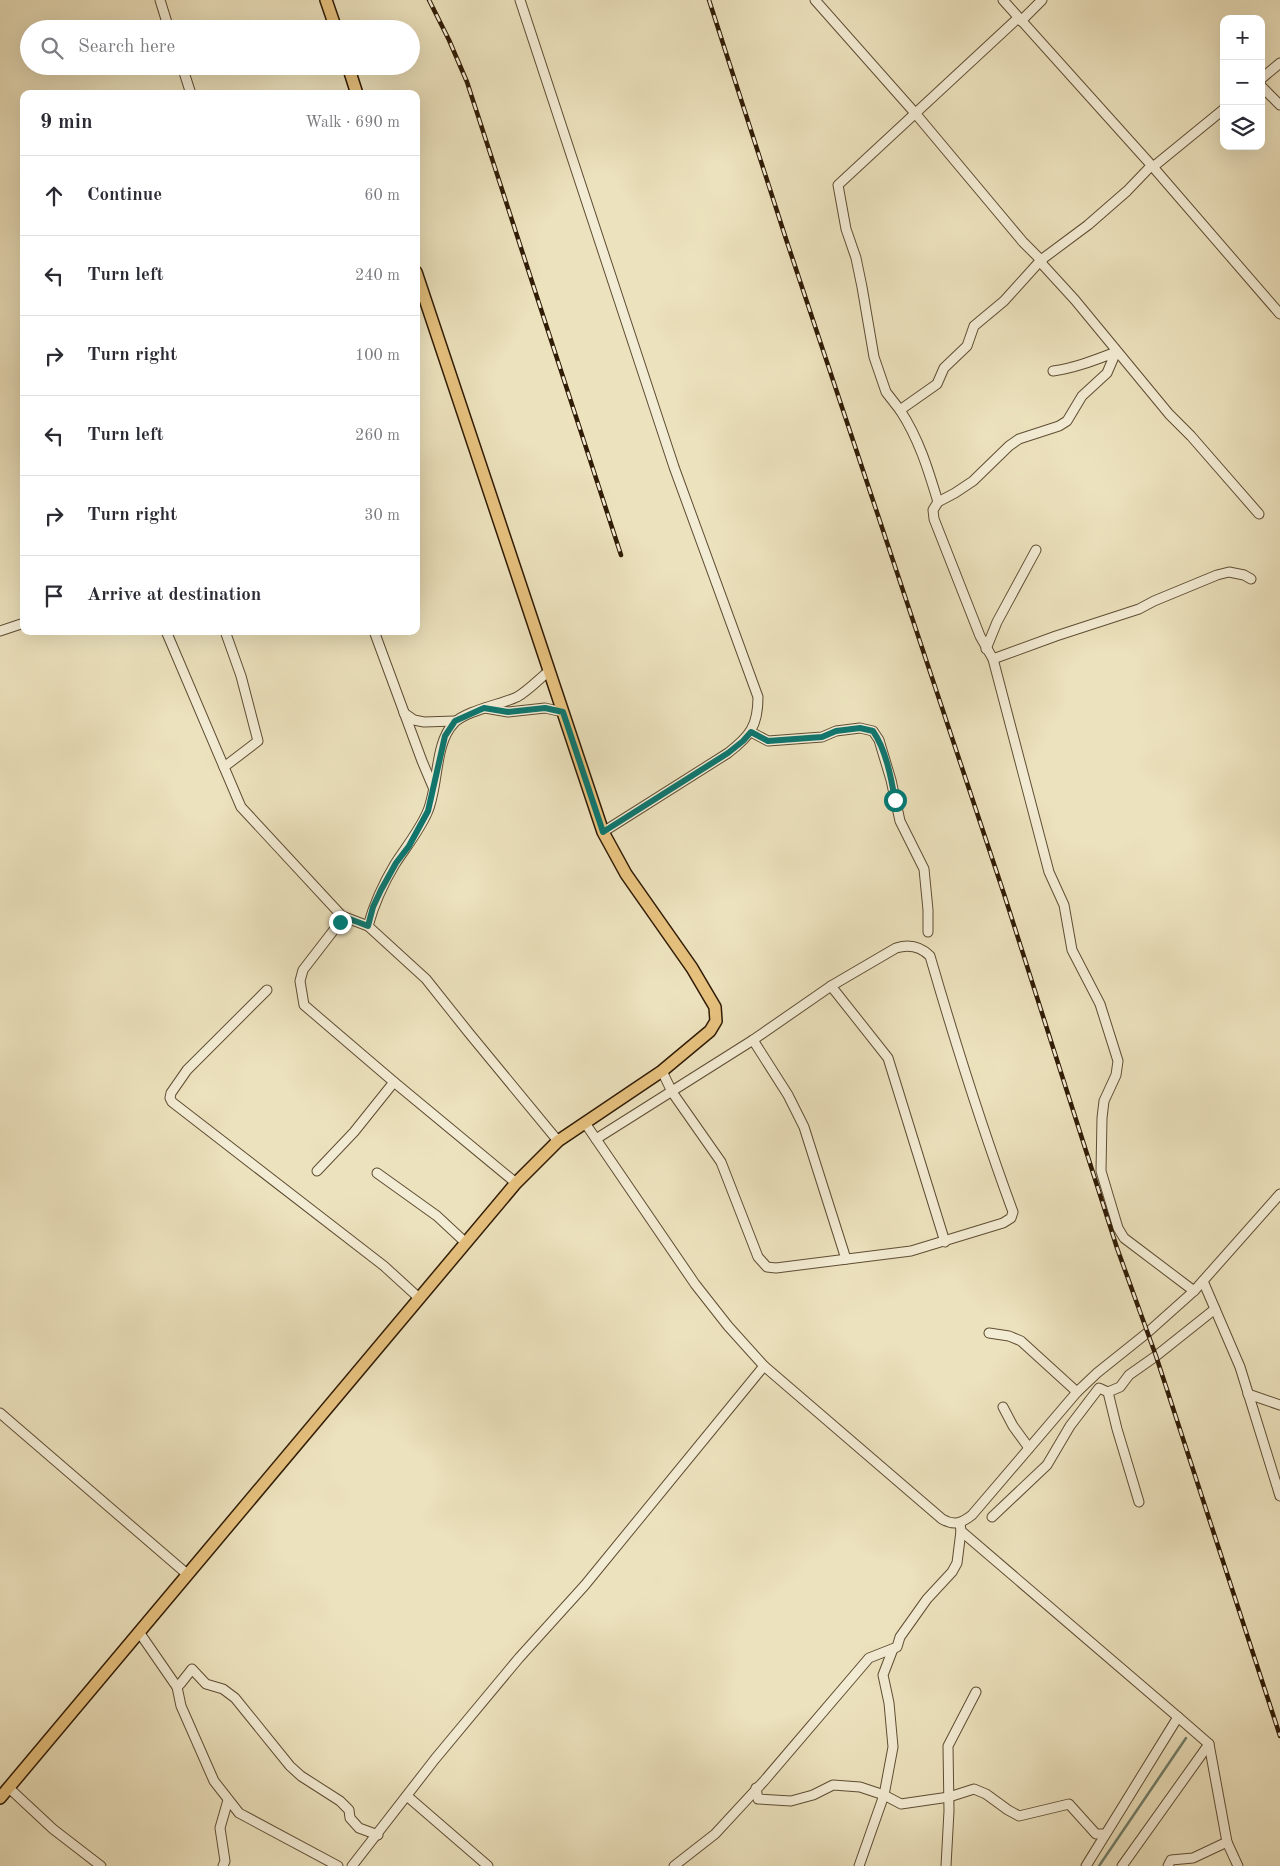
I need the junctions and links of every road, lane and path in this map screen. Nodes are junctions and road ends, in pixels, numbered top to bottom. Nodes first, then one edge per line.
1 (160, 0) edge
2 (326, 0) edge
3 (520, 0) edge
4 (815, 0) edge
5 (1003, 0) edge
6 (1042, 0) edge
7 (1020, 19) junction
8 (166, 20) edge
9 (333, 20) edge
10 (1280, 63) edge
11 (185, 75) edge
12 (351, 75) edge
13 (1265, 75) edge
14 (190, 90) edge
15 (356, 90) edge
16 (1265, 90) edge
17 (1280, 104) edge
18 (1220, 112) edge
19 (915, 113) junction
20 (1152, 167) junction
21 (1041, 260) junction
22 (420, 284) edge
23 (1280, 314) edge
24 (1116, 352) junction
25 (1053, 370) dead end
26 (900, 410) junction
27 (938, 502) junction
28 (1259, 514) dead end
29 (1036, 550) dead end
30 (1251, 579) dead end
31 (20, 624) edge
32 (0, 631) edge
33 (168, 635) edge
34 (226, 635) edge
35 (375, 635) edge
36 (986, 649) junction
37 (993, 660) junction
38 (550, 671) junction
39 (484, 708) junction
40 (563, 712) junction
41 (404, 713) junction
42 (455, 721) junction
43 (751, 732) junction
44 (224, 767) junction
45 (433, 787) junction
46 (603, 832) junction
47 (342, 916) junction
48 (368, 926) junction
49 (928, 932) dead end
50 (831, 986) junction
51 (267, 990) dead end
52 (754, 1040) junction
53 (662, 1071) junction
54 (394, 1082) junction
55 (672, 1092) junction
56 (585, 1123) junction
57 (596, 1140) junction
58 (558, 1141) junction
59 (317, 1171) dead end
60 (377, 1173) dead end
61 (516, 1183) junction
62 (1280, 1194) edge
63 (945, 1242) junction
64 (466, 1243) junction
65 (846, 1259) junction
66 (1203, 1281) junction
67 (1194, 1291) junction
68 (419, 1298) junction
69 (1215, 1309) junction
70 (989, 1333) dead end
71 (764, 1366) junction
72 (1077, 1392) junction
73 (1108, 1392) junction
74 (1248, 1394) junction
75 (1280, 1405) edge
76 (1003, 1407) dead end
77 (0, 1413) edge
78 (1029, 1448) junction
79 (1280, 1496) edge
80 (1139, 1502) dead end
81 (992, 1517) dead end
82 (961, 1527) junction
83 (187, 1574) junction
84 (139, 1632) junction
85 (893, 1649) junction
86 (176, 1687) junction
87 (976, 1692) dead end
88 (1178, 1717) junction
89 (1208, 1744) junction
90 (9, 1788) junction
91 (756, 1788) junction
92 (884, 1795) junction
93 (406, 1796) junction
94 (949, 1797) junction
95 (0, 1798) edge
96 (228, 1800) junction
97 (1106, 1834) junction
98 (378, 1835) junction
99 (1227, 1842) junction
100 (101, 1866) edge
101 (223, 1866) edge
102 (338, 1866) edge
103 (352, 1866) edge
104 (488, 1866) edge
105 (674, 1866) edge
106 (859, 1866) edge
107 (946, 1866) edge
108 (1086, 1866) edge
109 (1122, 1866) edge
110 (1168, 1866) edge
111 (1238, 1866) edge

1 - 8 street
2 - 9 main road
3 - 43 street
4 - 19 street
5 - 7 street
6 - 7 street
7 - 19 street
7 - 20 street
10 - 13 street
11 - 14 street
12 - 15 main road
16 - 17 street
18 - 20 street
19 - 21 street
19 - 26 street
20 - 21 street
20 - 23 street
21 - 24 street
21 - 26 street
22 - 38 main road
24 - 25 street
24 - 27 street
24 - 28 street
26 - 27 street
27 - 36 street
29 - 36 street
30 - 37 street
31 - 32 street
33 - 44 street
34 - 44 street
35 - 41 street
36 - 37 street
37 - 67 street
38 - 39 street
38 - 40 main road
39 - 40 street
39 - 42 street
40 - 46 main road
41 - 42 street
41 - 45 street
42 - 45 street
43 - 46 street
43 - 49 street
44 - 47 street
45 - 48 street
46 - 53 main road
47 - 48 street
47 - 54 street
48 - 58 street
50 - 52 street
50 - 63 street
50 - 63 street
51 - 68 street
52 - 55 street
52 - 65 street
53 - 55 street
53 - 56 main road
54 - 59 street
54 - 61 street
55 - 57 street
55 - 65 street
56 - 57 street
56 - 58 main road
57 - 71 street
58 - 61 main road
60 - 64 street
61 - 64 main road
62 - 66 street
63 - 65 street
64 - 68 main road
66 - 67 street
66 - 69 street
67 - 72 street
68 - 83 main road
69 - 73 street
69 - 74 street
70 - 72 street
71 - 82 street
71 - 93 street
72 - 78 street
73 - 80 street
73 - 81 street
74 - 75 street
74 - 79 street
76 - 78 street
77 - 83 street
78 - 82 street
82 - 85 street
82 - 88 street
83 - 84 main road
84 - 86 street
84 - 90 main road
85 - 91 street
85 - 92 street
86 - 96 street
86 - 98 street
87 - 94 street
88 - 89 street
88 - 97 street
89 - 99 street
89 - 109 street
90 - 95 main road
90 - 100 street
91 - 92 street
91 - 105 street
92 - 94 street
92 - 106 street
93 - 98 street
93 - 104 street
94 - 97 street
94 - 107 street
96 - 101 street
96 - 102 street
97 - 108 street
98 - 103 street
99 - 110 street
99 - 111 street

